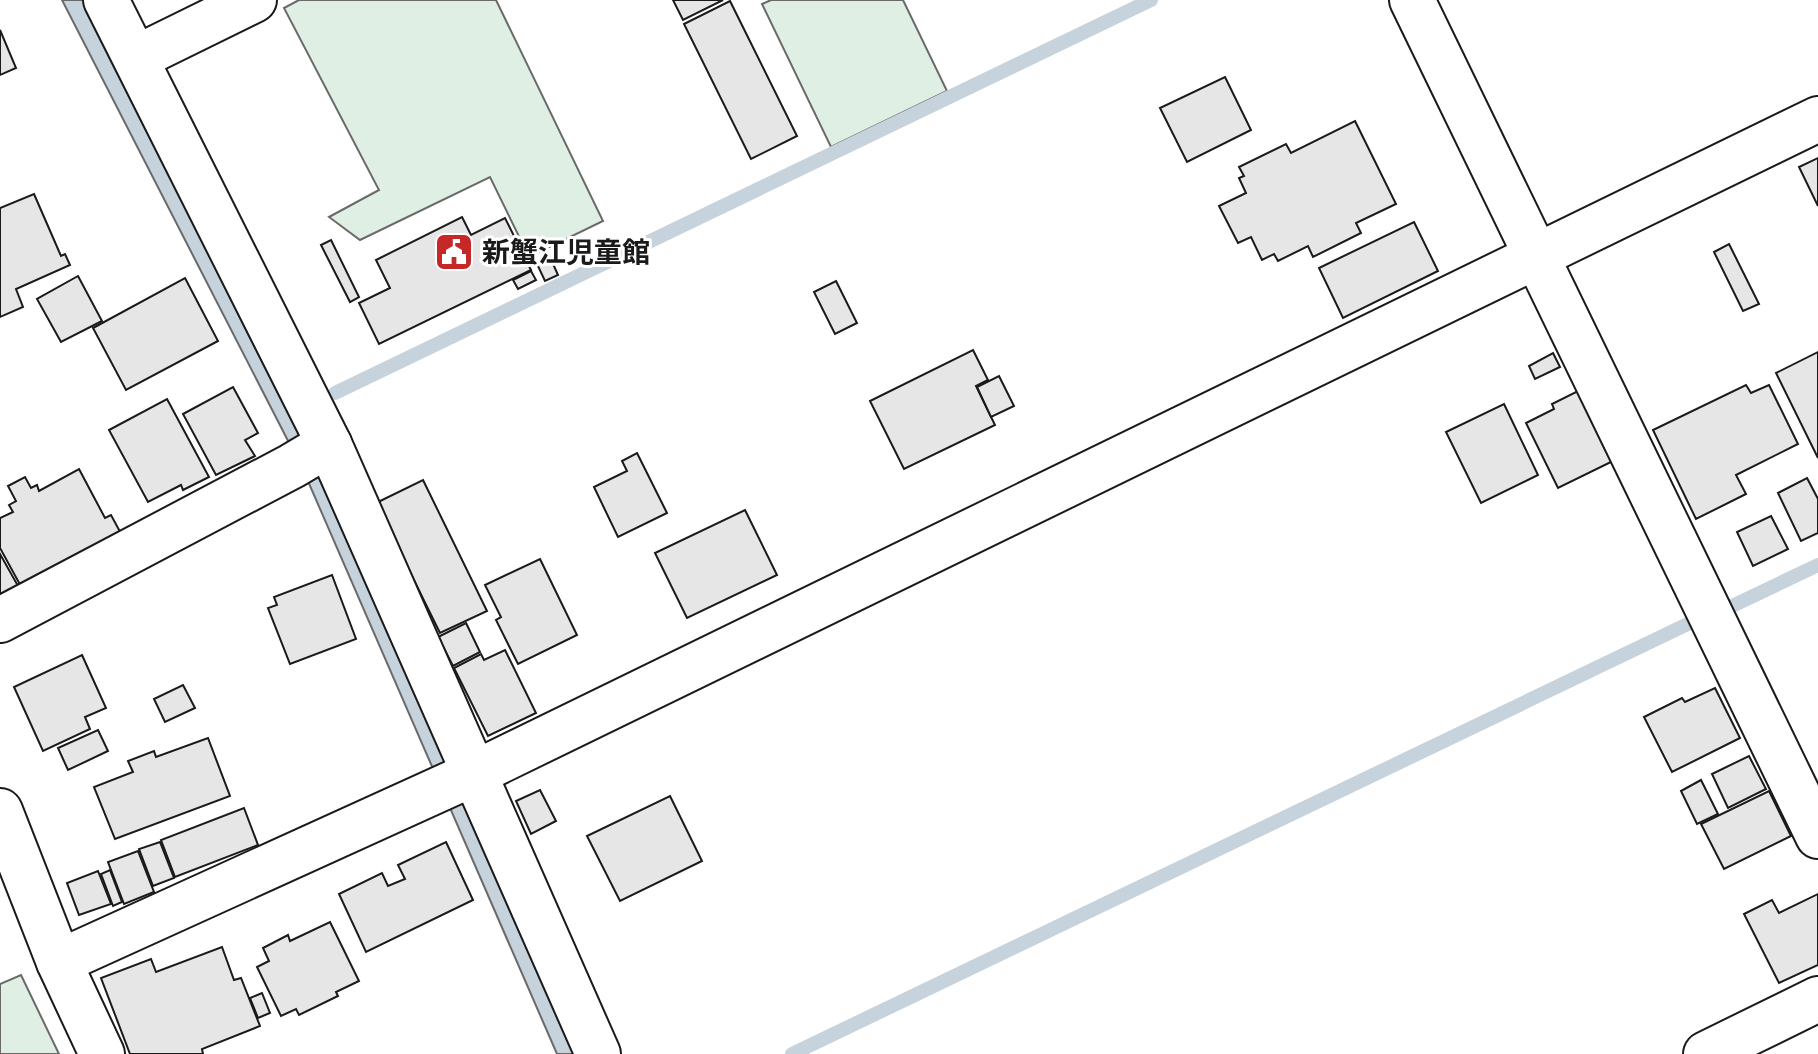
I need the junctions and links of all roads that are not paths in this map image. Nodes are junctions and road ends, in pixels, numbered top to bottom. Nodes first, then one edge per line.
1 (106, 0) edge
2 (254, 0) edge
3 (1412, 0) edge
4 (136, 58) junction
5 (1818, 119) edge
6 (1536, 255) junction
7 (314, 453) junction
8 (0, 620) edge
9 (460, 780) junction
10 (0, 811) edge
11 (1818, 836) edge
12 (59, 962) junction
13 (1818, 999) edge
14 (102, 1054) edge
15 (598, 1054) edge
16 (1706, 1054) edge

1 - 4 street
2 - 4 street
3 - 6 street
4 - 7 street
5 - 6 street
6 - 9 street
6 - 11 street
7 - 8 street
7 - 9 street
9 - 12 street
9 - 15 street
10 - 12 street
12 - 14 street
13 - 16 street

